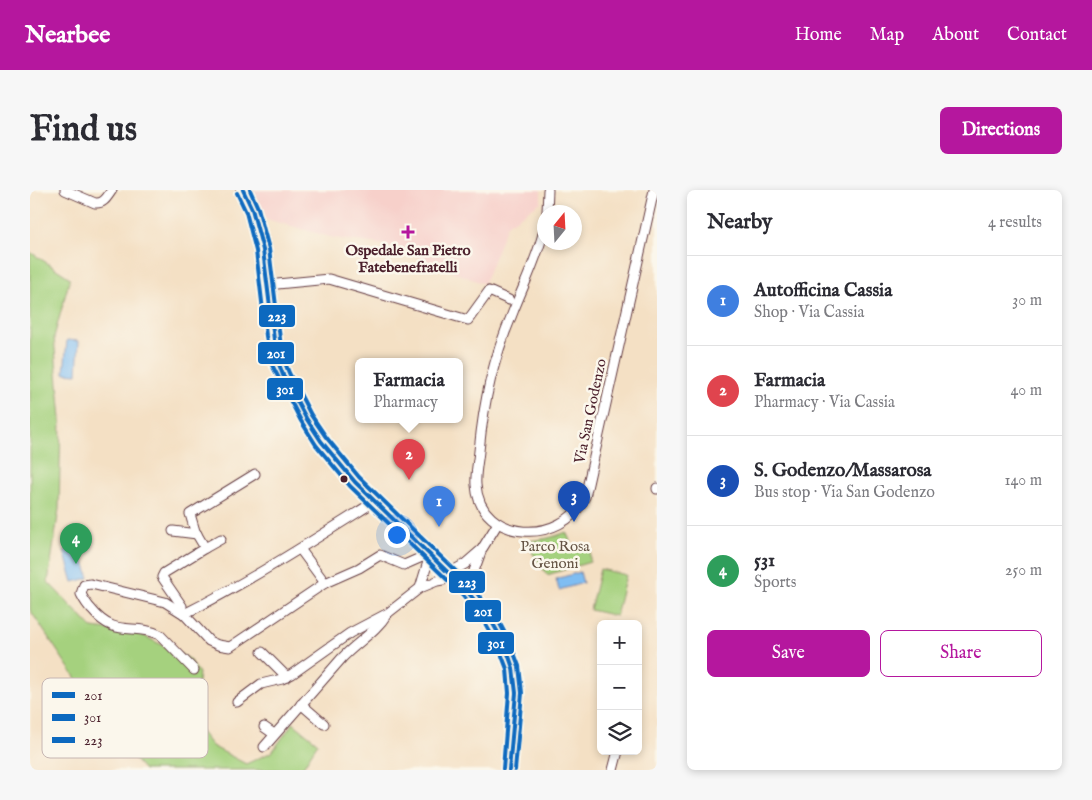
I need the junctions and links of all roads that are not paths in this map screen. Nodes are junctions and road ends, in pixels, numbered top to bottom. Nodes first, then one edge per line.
1 (65, 190) edge
2 (112, 190) edge
3 (242, 190) edge
4 (548, 190) edge
5 (654, 190) edge
6 (547, 205) edge
7 (538, 250) edge
8 (267, 285) junction
9 (509, 300) dead end
10 (255, 474) dead end
11 (374, 502) junction
12 (498, 523) junction
13 (173, 531) dead end
14 (197, 534) junction
15 (221, 539) dead end
16 (205, 548) junction
17 (300, 549) junction
18 (482, 549) junction
19 (429, 555) junction
20 (451, 575) junction
21 (325, 583) junction
22 (420, 588) junction
23 (467, 590) junction
24 (182, 613) junction
25 (388, 613) junction
26 (262, 652) dead end
27 (194, 670) dead end
28 (287, 677) junction
29 (237, 702) dead end
30 (301, 704) junction
31 (324, 724) dead end
32 (264, 727) dead end
33 (274, 734) junction
34 (264, 747) dead end
35 (617, 755) edge
36 (509, 770) edge
37 (613, 770) edge

1 - 2 street
3 - 8 main road
4 - 6 street
5 - 12 street, Via San Godenzo
7 - 12 street, Via San Godenzo
8 - 9 street
8 - 11 main road
10 - 14 street
11 - 17 street
11 - 19 main road
12 - 18 street
13 - 14 street
14 - 16 street
15 - 16 street
16 - 24 street
17 - 21 street
17 - 24 street
18 - 20 street
18 - 23 street
19 - 20 main road
19 - 21 street
19 - 22 street
20 - 22 street
20 - 23 main road
21 - 24 street
22 - 25 street
23 - 36 main road
24 - 27 street
25 - 28 street
25 - 30 street
26 - 28 street
28 - 29 street
30 - 31 street
30 - 33 street
32 - 33 street
33 - 34 street
35 - 37 street

